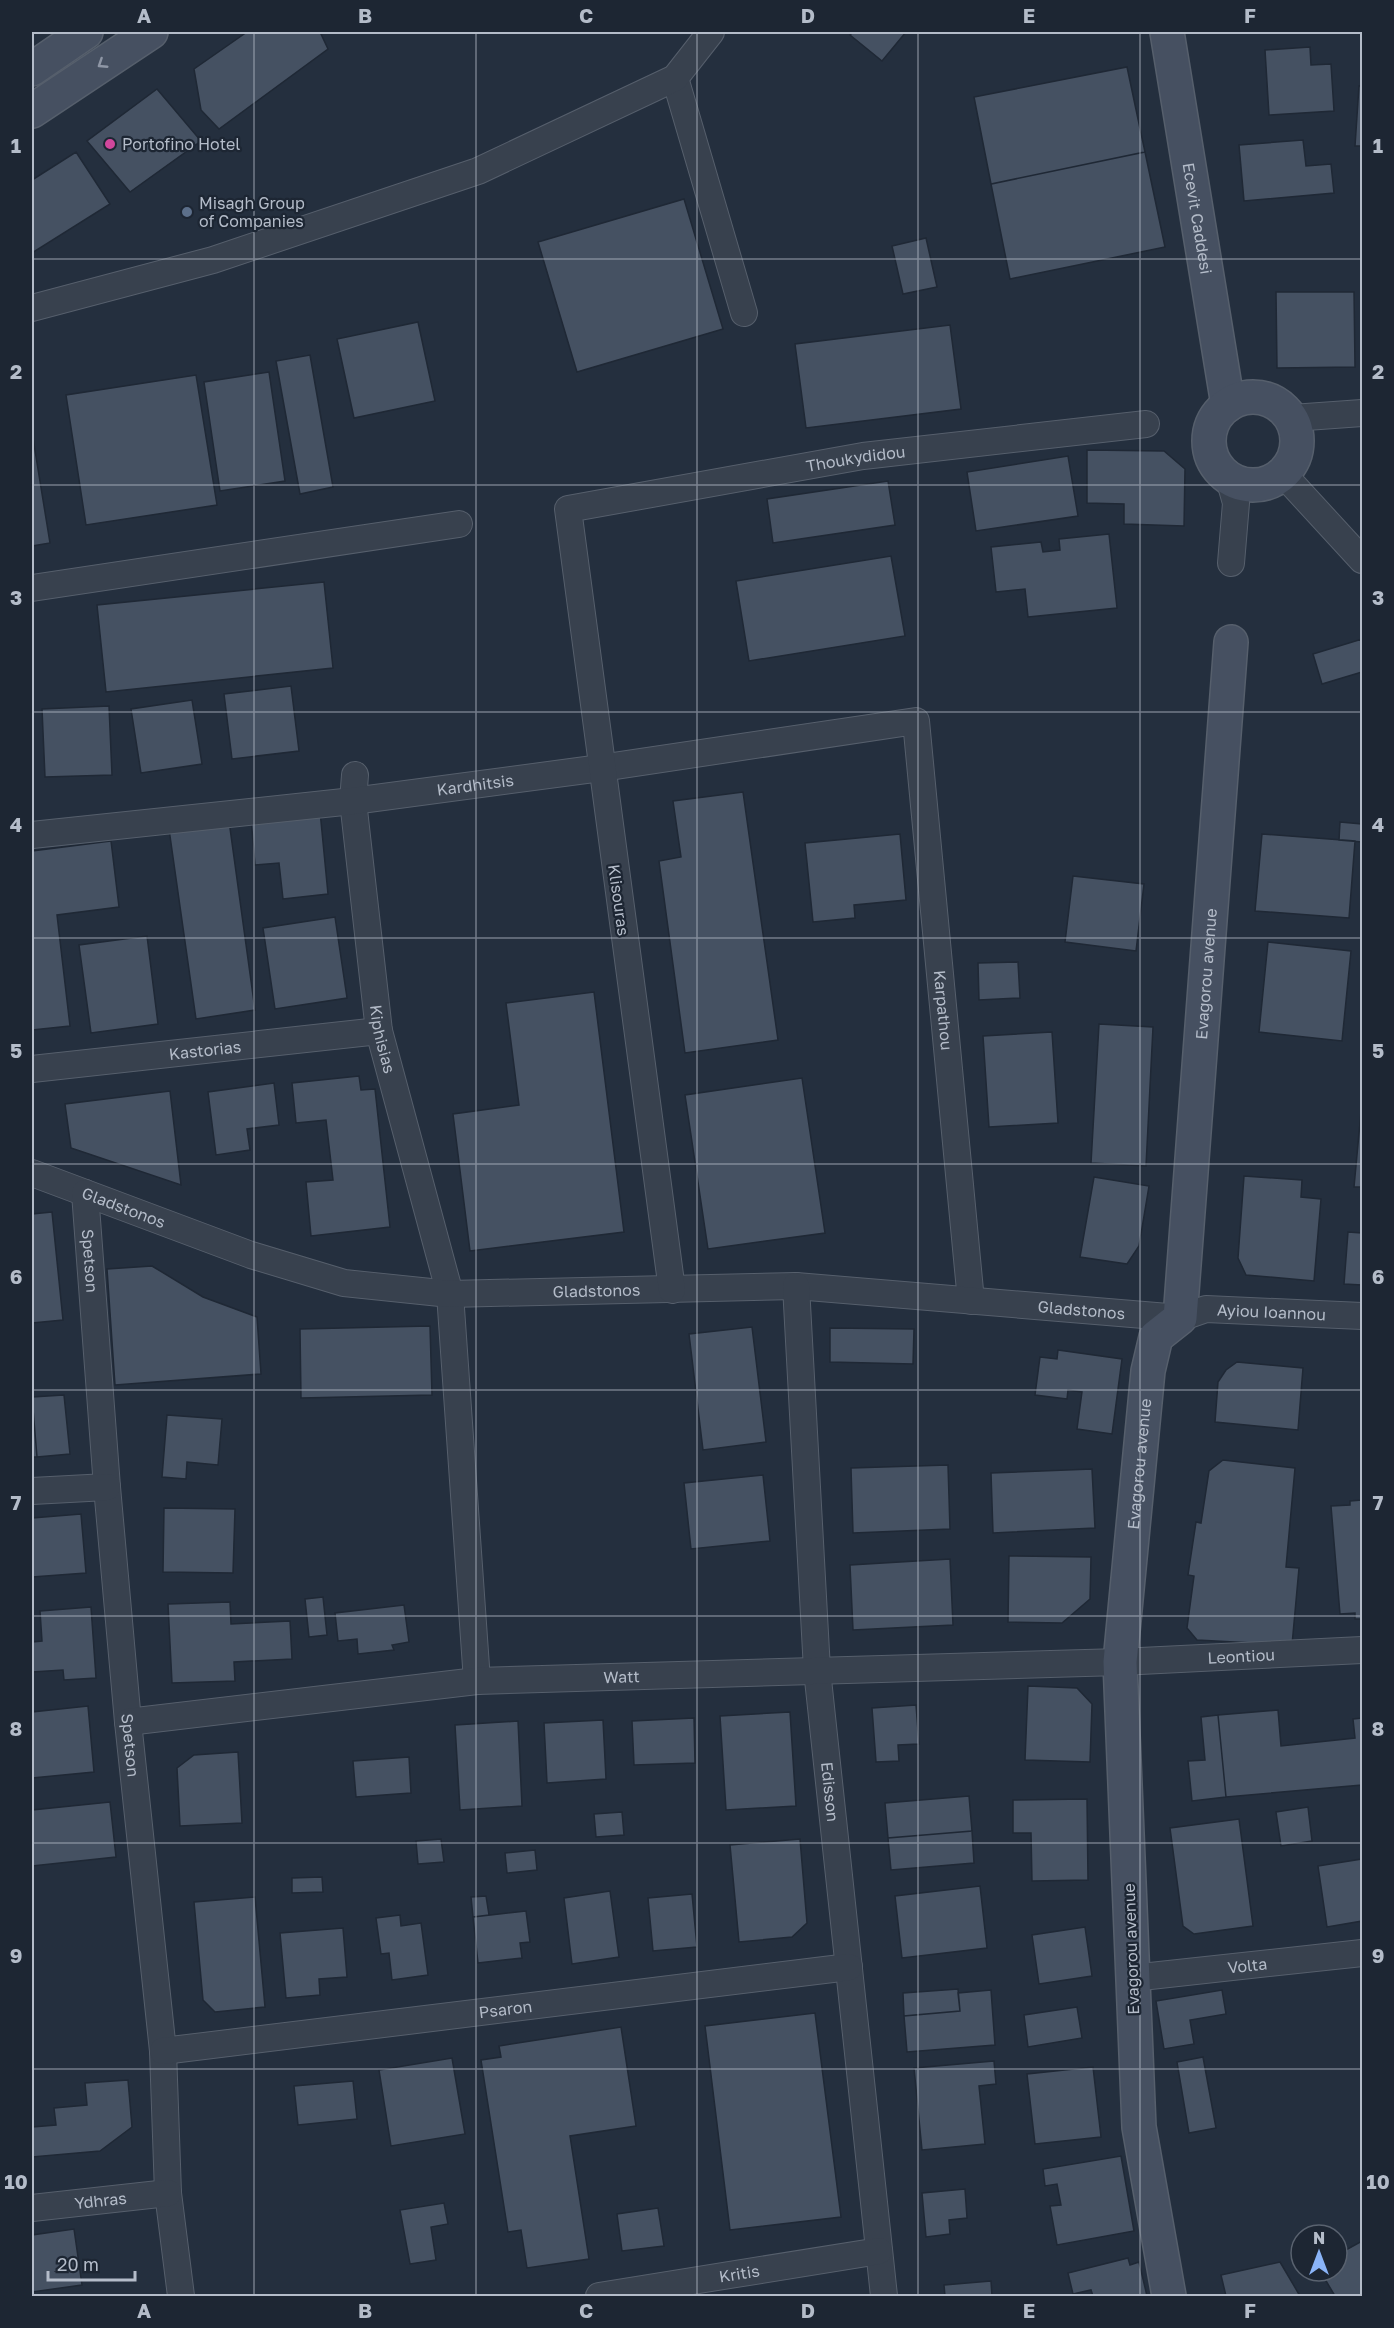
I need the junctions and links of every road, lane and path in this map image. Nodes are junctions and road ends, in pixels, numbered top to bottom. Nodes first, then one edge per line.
1 (86, 32) edge
2 (151, 32) edge
3 (711, 32) edge
4 (1167, 32) edge
5 (32, 69) edge
6 (675, 78) junction
7 (32, 111) edge
8 (32, 308) edge
9 (744, 313) dead end
10 (1227, 405) junction
11 (1362, 413) edge
12 (1292, 418) junction
13 (1146, 424) dead end
14 (1283, 474) junction
15 (1229, 478) junction
16 (568, 509) joint
17 (459, 524) dead end
18 (1362, 560) edge
19 (1232, 563) dead end
20 (32, 588) edge
21 (1231, 642) dead end
22 (916, 721) joint
23 (601, 768) junction
24 (355, 775) dead end
25 (353, 801) junction
26 (32, 835) edge
27 (379, 1031) junction
28 (32, 1069) edge
29 (32, 1173) edge
30 (85, 1193) junction
31 (796, 1286) junction
32 (672, 1290) junction
33 (450, 1293) junction
34 (970, 1301) junction
35 (1362, 1316) edge
36 (1180, 1318) junction
37 (107, 1487) junction
38 (32, 1491) edge
39 (1362, 1650) edge
40 (1120, 1662) junction
41 (817, 1670) junction
42 (477, 1681) junction
43 (128, 1722) junction
44 (1362, 1953) edge
45 (849, 1967) junction
46 (1132, 1978) junction
47 (163, 2051) junction
48 (168, 2193) junction
49 (32, 2208) edge
50 (879, 2250) junction
51 (650, 2292) edge
52 (181, 2296) edge
53 (599, 2296) edge
54 (884, 2296) edge
55 (1169, 2296) edge

1 - 5 street
2 -> 7 street
3 - 6 street
4 - 10 street, Ecevit Caddesi
6 - 8 street
6 - 9 street
10 - 12 street
10 - 15 street
11 - 12 street
12 - 14 street
13 - 16 street, Thoukydidou
14 - 15 street
14 - 18 street
15 - 19 street
16 - 23 street, Klisouras
17 - 20 street
21 - 36 street, Evagorou avenue
22 - 23 street, Kardhitsis
22 - 34 street, Karpathou
23 - 25 street, Kardhitsis
23 - 32 street, Klisouras
24 - 25 street, Kiphisias
25 - 26 street, Kardhitsis
25 - 27 street, Kiphisias
27 - 28 street, Kastorias
27 - 33 street, Kiphisias
29 - 30 street, Gladstonos
30 - 33 street, Gladstonos
30 - 37 street, Spetson
31 - 32 street, Gladstonos
31 - 34 street, Gladstonos
31 - 41 street, Edisson
32 - 33 street, Gladstonos
33 - 42 street, Kiphisias
34 - 36 street, Gladstonos
35 - 36 street, Ayiou Ioannou
36 - 40 street, Evagorou avenue
37 - 38 street
37 - 43 street, Spetson
39 - 40 street, Leontiou
40 - 41 street, Watt
40 - 46 street, Evagorou avenue
41 - 42 street, Watt
41 - 45 street, Edisson
42 - 43 street, Watt
43 - 47 street, Spetson
44 - 46 street, Volta
45 - 47 street, Psaron
45 - 50 street, Edisson
46 - 55 street, Evagorou avenue
47 - 48 street, Spetson
48 - 49 street, Ydhras
48 - 52 street, Spetson
50 - 51 street, Kritis
50 - 54 street, Edisson
51 - 53 street, Kritis

